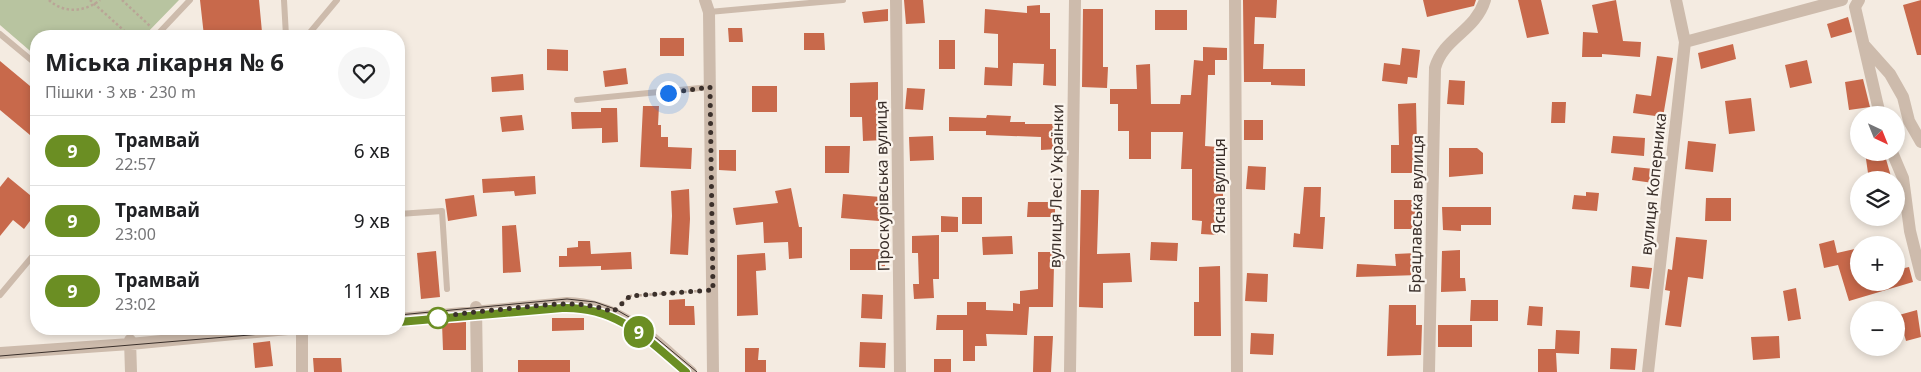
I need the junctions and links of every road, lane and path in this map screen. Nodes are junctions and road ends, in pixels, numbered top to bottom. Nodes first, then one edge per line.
1 (49, 0) edge
2 (90, 0) edge
3 (100, 0) edge
4 (122, 0) edge
5 (190, 0) edge
6 (284, 0) edge
7 (337, 0) edge
8 (843, 0) edge
9 (896, 0) edge
10 (1075, 0) edge
11 (1235, 0) edge
12 (1485, 0) edge
13 (1676, 0) edge
14 (1842, 0) edge
15 (1859, 0) edge
16 (95, 4) junction
17 (707, 6) edge
18 (123, 30) edge
19 (152, 30) edge
20 (162, 30) edge
21 (286, 30) edge
22 (313, 30) edge
23 (0, 34) edge
24 (1685, 42) junction
25 (1863, 45) junction
26 (30, 59) edge
27 (710, 87) junction
28 (577, 100) dead end
29 (1878, 106) edge
30 (1921, 142) edge
31 (1898, 161) edge
32 (405, 214) edge
33 (30, 259) edge
34 (1921, 275) edge
35 (447, 289) dead end
36 (713, 290) junction
37 (0, 295) edge
38 (476, 310) junction
39 (613, 312) junction
40 (405, 318) edge
41 (215, 335) edge
42 (302, 335) edge
43 (130, 342) junction
44 (0, 353) edge
45 (131, 372) edge
46 (302, 372) edge
47 (477, 372) edge
48 (691, 372) edge
49 (714, 372) edge
50 (900, 372) edge
51 (1070, 372) edge
52 (1237, 372) edge
53 (1429, 372) edge
54 (1648, 372) edge

1 - 16 path
2 - 16 path
3 - 16 path
4 - 19 path
5 - 20 lane
6 - 21 lane
7 - 22 lane
8 - 17 lane
9 - 50 street, Проскурівська вулиця
10 - 51 street, вулиця Лесі Українки
11 - 52 street, Ясна вулиця
12 - 53 street, Брацлавська вулиця
13 - 24 street, вулиця Коперника
14 - 24 street
15 - 25 street
16 - 18 path
17 - 27 street
23 - 26 lane
24 - 54 street, вулиця Коперника
25 - 29 street
25 - 30 street
27 - 28 lane
27 - 36 street
31 - 34 street
32 - 35 lane
33 - 37 lane
36 - 39 path
36 - 49 street
38 - 39 street
38 - 40 street
38 - 47 street
39 - 48 street
41 - 43 street
42 - 46 street
43 - 44 street
43 - 45 street

